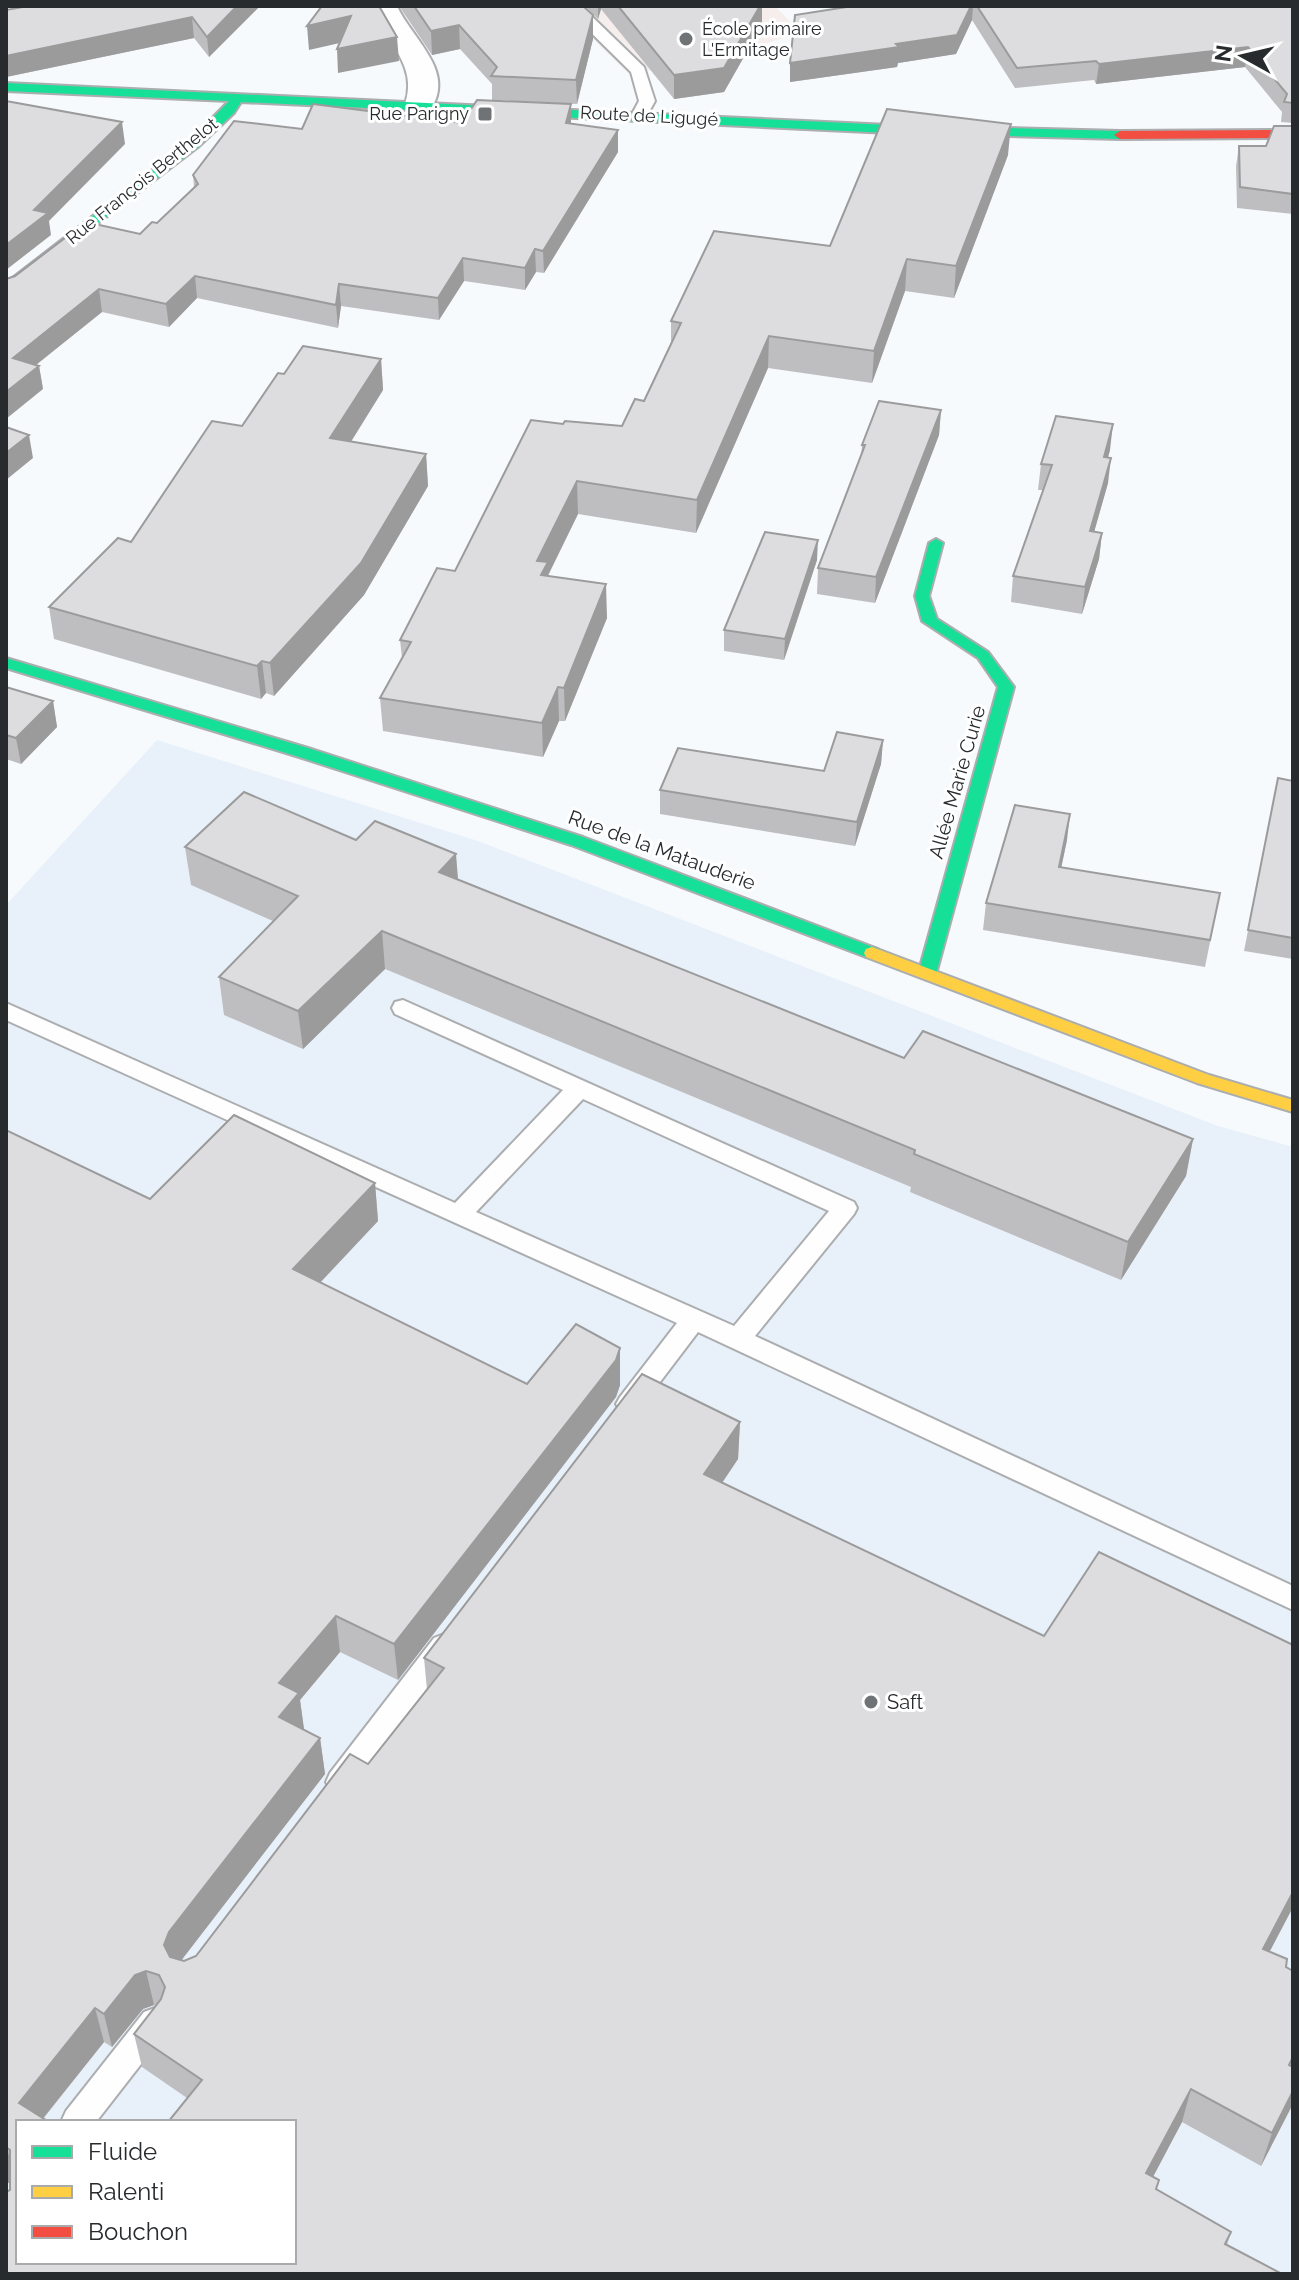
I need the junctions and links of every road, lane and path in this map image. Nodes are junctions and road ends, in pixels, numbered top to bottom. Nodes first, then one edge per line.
1 (383, 6) edge
2 (572, 6) edge
3 (6, 87) edge
4 (236, 99) junction
5 (420, 104) junction
6 (639, 116) junction
7 (1293, 134) edge
8 (6, 289) edge
9 (936, 543) dead end
10 (6, 663) edge
11 (927, 974) junction
12 (403, 1008) dead end
13 (6, 1011) edge
14 (580, 1087) junction
15 (1293, 1106) edge
16 (459, 1215) junction
17 (694, 1319) junction
18 (738, 1339) junction
19 (617, 1420) edge
20 (1293, 1599) edge
21 (462, 1623) edge
22 (326, 1801) edge
23 (155, 2022) edge
24 (79, 2120) edge

1 - 5 street
2 - 6 lane
3 - 4 street, Route de Ligugé
4 - 5 street, Route de Ligugé
4 - 8 street, Rue François Berthelot
5 - 6 street, Route de Ligugé
6 - 7 street, Route de Ligugé
9 - 11 street, Allée Marie Curie
10 - 11 street, Rue de la Matauderie
11 - 15 street, Rue de la Matauderie
12 - 14 lane
13 - 16 lane
14 - 16 lane
14 - 18 lane
16 - 17 lane
17 - 18 lane
17 - 19 lane
18 - 20 lane
21 - 22 lane
23 - 24 lane

